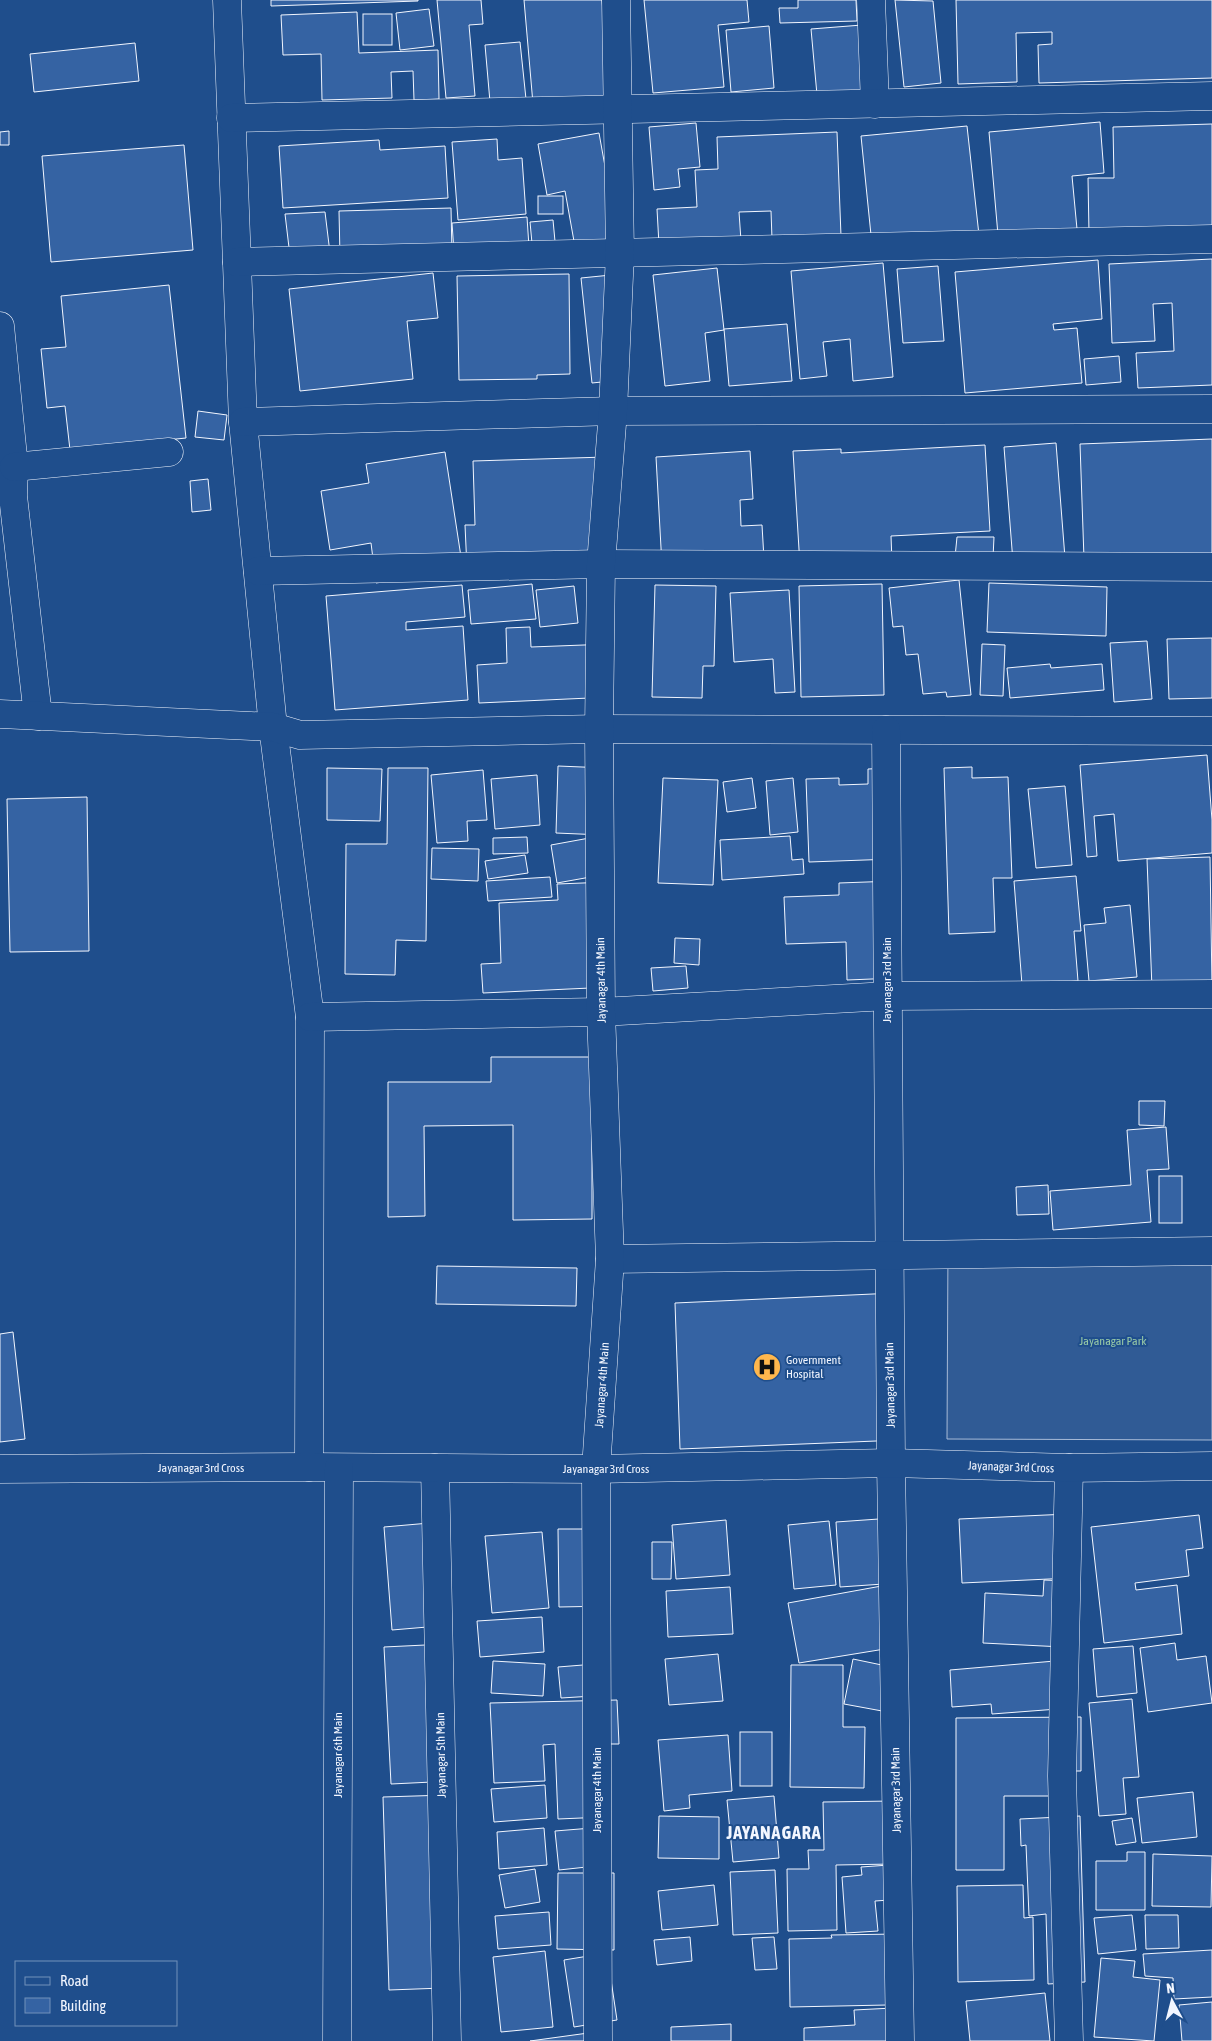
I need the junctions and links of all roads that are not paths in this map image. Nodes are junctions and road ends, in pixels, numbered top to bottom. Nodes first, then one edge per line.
1 (227, 0) edge
2 (616, 0) edge
3 (871, 0) edge
4 (1212, 96) edge
5 (875, 104) junction
6 (618, 110) junction
7 (231, 118) junction
8 (1212, 239) edge
9 (620, 253) junction
10 (237, 262) junction
11 (0, 326) edge
12 (1212, 409) edge
13 (613, 411) junction
14 (243, 422) junction
15 (169, 452) dead end
16 (14, 467) junction
17 (6, 497) edge
18 (601, 564) junction
19 (1212, 567) edge
20 (258, 571) junction
21 (0, 714) edge
22 (38, 716) junction
23 (274, 727) junction
24 (599, 729) junction
25 (886, 730) junction
26 (1212, 731) edge
27 (1212, 994) edge
28 (888, 996) junction
29 (601, 1012) junction
30 (310, 1018) junction
31 (1212, 1251) edge
32 (889, 1256) junction
33 (610, 1259) junction
34 (891, 1463) junction
35 (1212, 1466) edge
36 (309, 1467) junction
37 (339, 1468) junction
38 (435, 1468) junction
39 (1069, 1468) junction
40 (0, 1469) edge
41 (596, 1469) junction
42 (337, 2041) edge
43 (447, 2041) edge
44 (598, 2041) edge
45 (900, 2041) edge
46 (1069, 2041) edge

1 - 7 street
2 - 6 street, Jayanagar 4th Main
3 - 5 street
4 - 5 street
5 - 6 street
6 - 7 street
6 - 9 street, Jayanagar 4th Main
7 - 10 street
8 - 9 street
9 - 10 street
9 - 13 street, Jayanagar 4th Main
10 - 14 street
11 - 16 street
12 - 13 street
13 - 14 street
13 - 18 street, Jayanagar 4th Main
14 - 20 street
15 - 16 street
16 - 17 street
17 - 22 street
18 - 19 street
18 - 20 street
18 - 24 street, Jayanagar 4th Main
20 - 23 street
21 - 22 street
22 - 23 street
23 - 24 street
23 - 30 street
24 - 25 street
24 - 29 street, Jayanagar 4th Main
25 - 26 street
25 - 28 street, Jayanagar 3rd Main
27 - 28 street
28 - 29 street
28 - 32 street, Jayanagar 3rd Main
29 - 30 street
29 - 33 street, Jayanagar 4th Main
30 - 36 street
31 - 32 street
32 - 33 street
32 - 34 street, Jayanagar 3rd Main
33 - 41 street, Jayanagar 4th Main
34 - 39 street, Jayanagar 3rd Cross
34 - 41 street, Jayanagar 3rd Cross
34 - 45 street, Jayanagar 3rd Main
35 - 39 street, Jayanagar 3rd Cross
36 - 37 street, Jayanagar 3rd Cross
36 - 40 street, Jayanagar 3rd Cross
37 - 38 street, Jayanagar 3rd Cross
37 - 42 street, Jayanagar 6th Main
38 - 41 street, Jayanagar 3rd Cross
38 - 43 street, Jayanagar 5th Main
39 - 46 street
41 - 44 street, Jayanagar 4th Main

